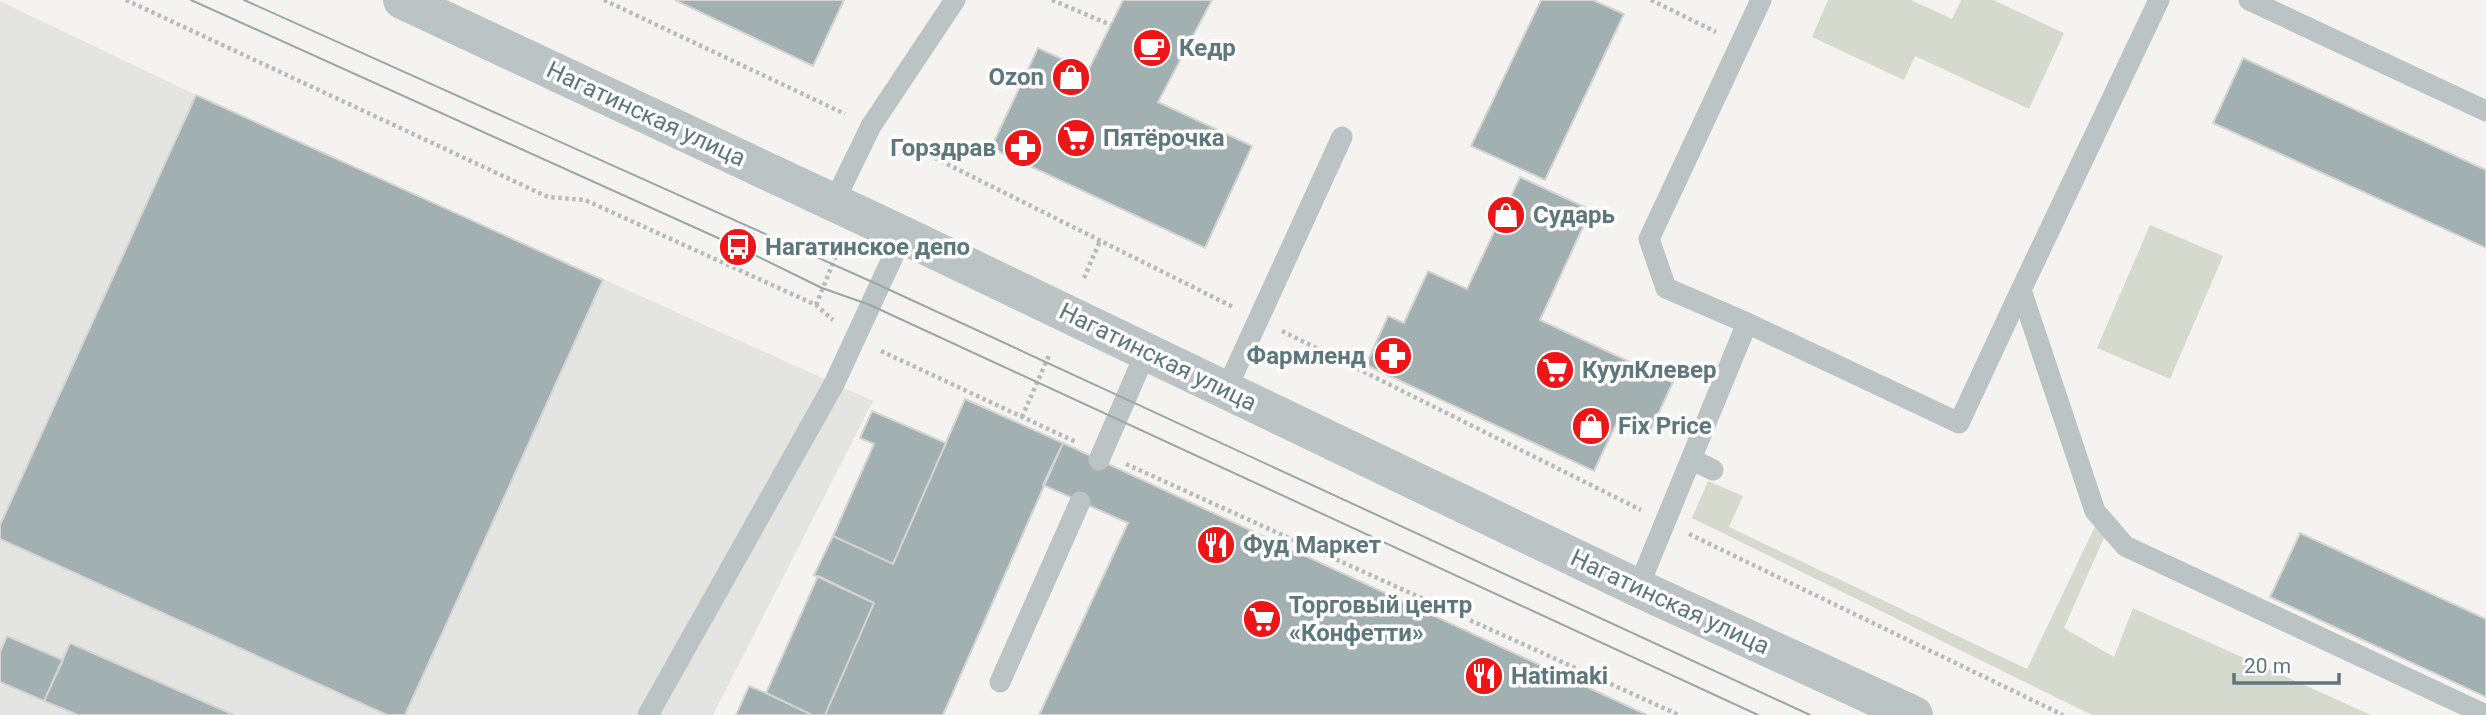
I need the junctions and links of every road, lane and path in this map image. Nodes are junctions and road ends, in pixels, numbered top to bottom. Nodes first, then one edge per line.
1 (126, 0) edge
2 (604, 0) edge
3 (956, 0) edge
4 (1052, 0) edge
5 (1651, 0) edge
6 (1760, 0) edge
7 (2159, 0) edge
8 (2249, 0) edge
9 (412, 2) edge
10 (1111, 24) dead end
11 (1740, 44) junction
12 (2486, 111) edge
13 (871, 126) junction
14 (1342, 137) dead end
15 (834, 202) junction
16 (903, 235) junction
17 (1100, 241) junction
18 (838, 253) dead end
19 (1084, 278) dead end
20 (2021, 290) junction
21 (816, 305) junction
22 (1258, 320) junction
23 (1747, 323) junction
24 (854, 339) junction
25 (1146, 352) junction
26 (1050, 353) dead end
27 (1226, 390) junction
28 (1022, 417) junction
29 (1100, 456) junction
30 (1691, 459) junction
31 (1713, 470) dead end
32 (1080, 502) dead end
33 (1665, 522) junction
34 (1638, 588) junction
35 (1000, 682) dead end
36 (649, 715) edge
37 (1679, 715) edge
38 (1914, 715) edge
39 (2063, 715) edge
40 (2486, 715) edge

1 - 21 path
2 - 13 path
3 - 13 lane
4 - 10 path
5 - 11 path
6 - 11 lane
7 - 20 lane
8 - 12 lane
9 - 15 street, Нагатинская улица
11 - 23 lane
13 - 15 lane
13 - 17 path
14 - 22 lane
15 - 16 street, Нагатинская улица
16 - 24 lane
16 - 25 street, Нагатинская улица
17 - 19 path
17 - 22 path
18 - 21 path
20 - 23 lane
20 - 40 lane
21 - 24 path
22 - 27 lane
22 - 33 path
23 - 30 lane
24 - 28 path
24 - 36 lane
25 - 27 street, Нагатинская улица
25 - 29 lane
26 - 28 path
27 - 34 street, Нагатинская улица
28 - 29 path
29 - 37 path
30 - 31 lane
30 - 33 lane
32 - 35 lane
33 - 34 lane
33 - 39 path
34 - 38 street, Нагатинская улица

